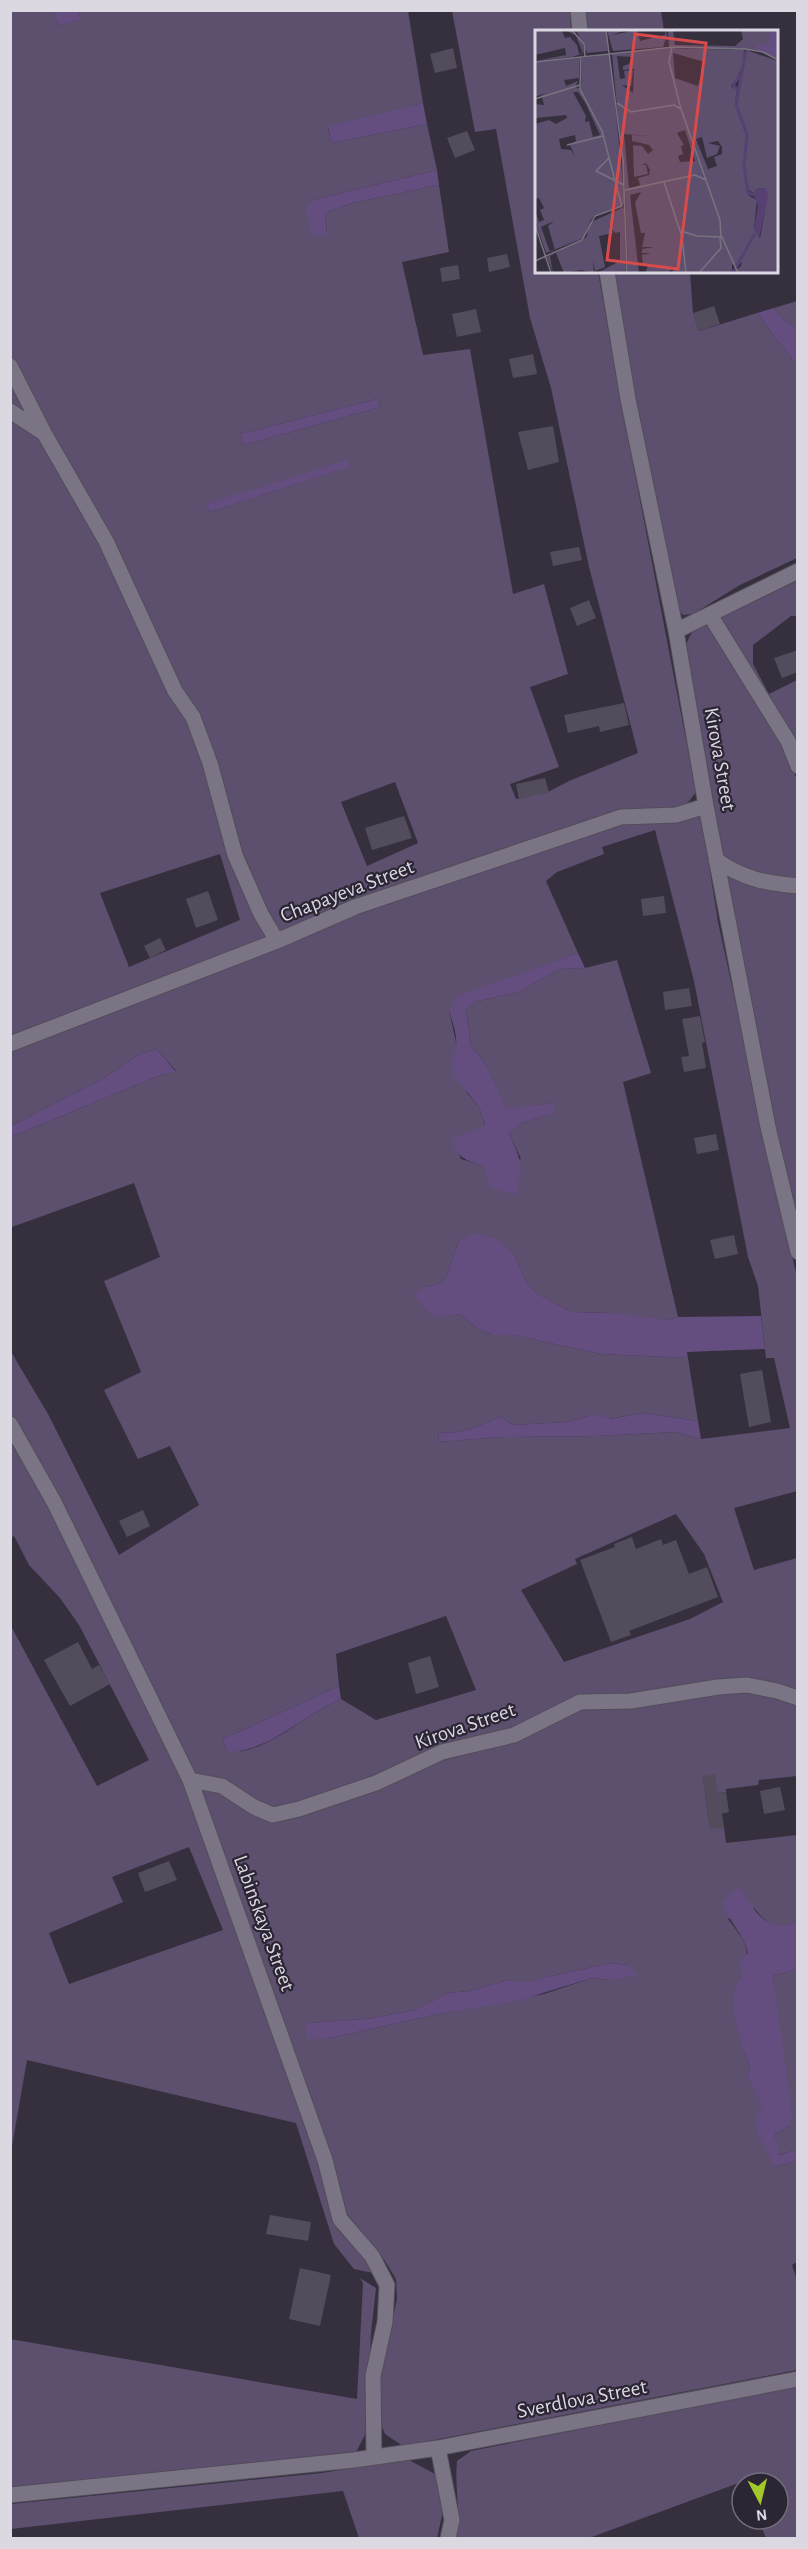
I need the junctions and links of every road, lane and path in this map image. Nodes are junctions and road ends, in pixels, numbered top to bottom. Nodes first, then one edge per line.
1 (579, 10) edge
2 (580, 30) edge
3 (607, 273) edge
4 (10, 366) edge
5 (10, 411) edge
6 (44, 433) junction
7 (798, 571) edge
8 (710, 615) junction
9 (676, 631) junction
10 (798, 766) edge
11 (706, 806) junction
12 (716, 860) junction
13 (798, 886) edge
14 (277, 941) junction
15 (10, 1044) edge
16 (798, 1252) edge
17 (10, 1424) edge
18 (798, 1698) edge
19 (190, 1780) junction
20 (798, 2379) edge
21 (438, 2448) junction
22 (374, 2457) junction
23 (10, 2495) edge
24 (448, 2538) edge

1 - 2 street
3 - 9 street, Kirova Street
4 - 6 street
5 - 6 street
6 - 14 street
7 - 8 street
8 - 9 street
8 - 10 street
9 - 11 street, Kirova Street
11 - 12 street, Kirova Street
11 - 14 street, Chapayeva Street
12 - 13 street
12 - 16 street, Kirova Street
14 - 15 street, Chapayeva Street
17 - 19 street, Labinskaya Street
18 - 19 street, Kirova Street
19 - 22 street, Labinskaya Street
20 - 21 street, Sverdlova Street
21 - 22 street, Sverdlova Street
21 - 24 street
22 - 23 street, Sverdlova Street

